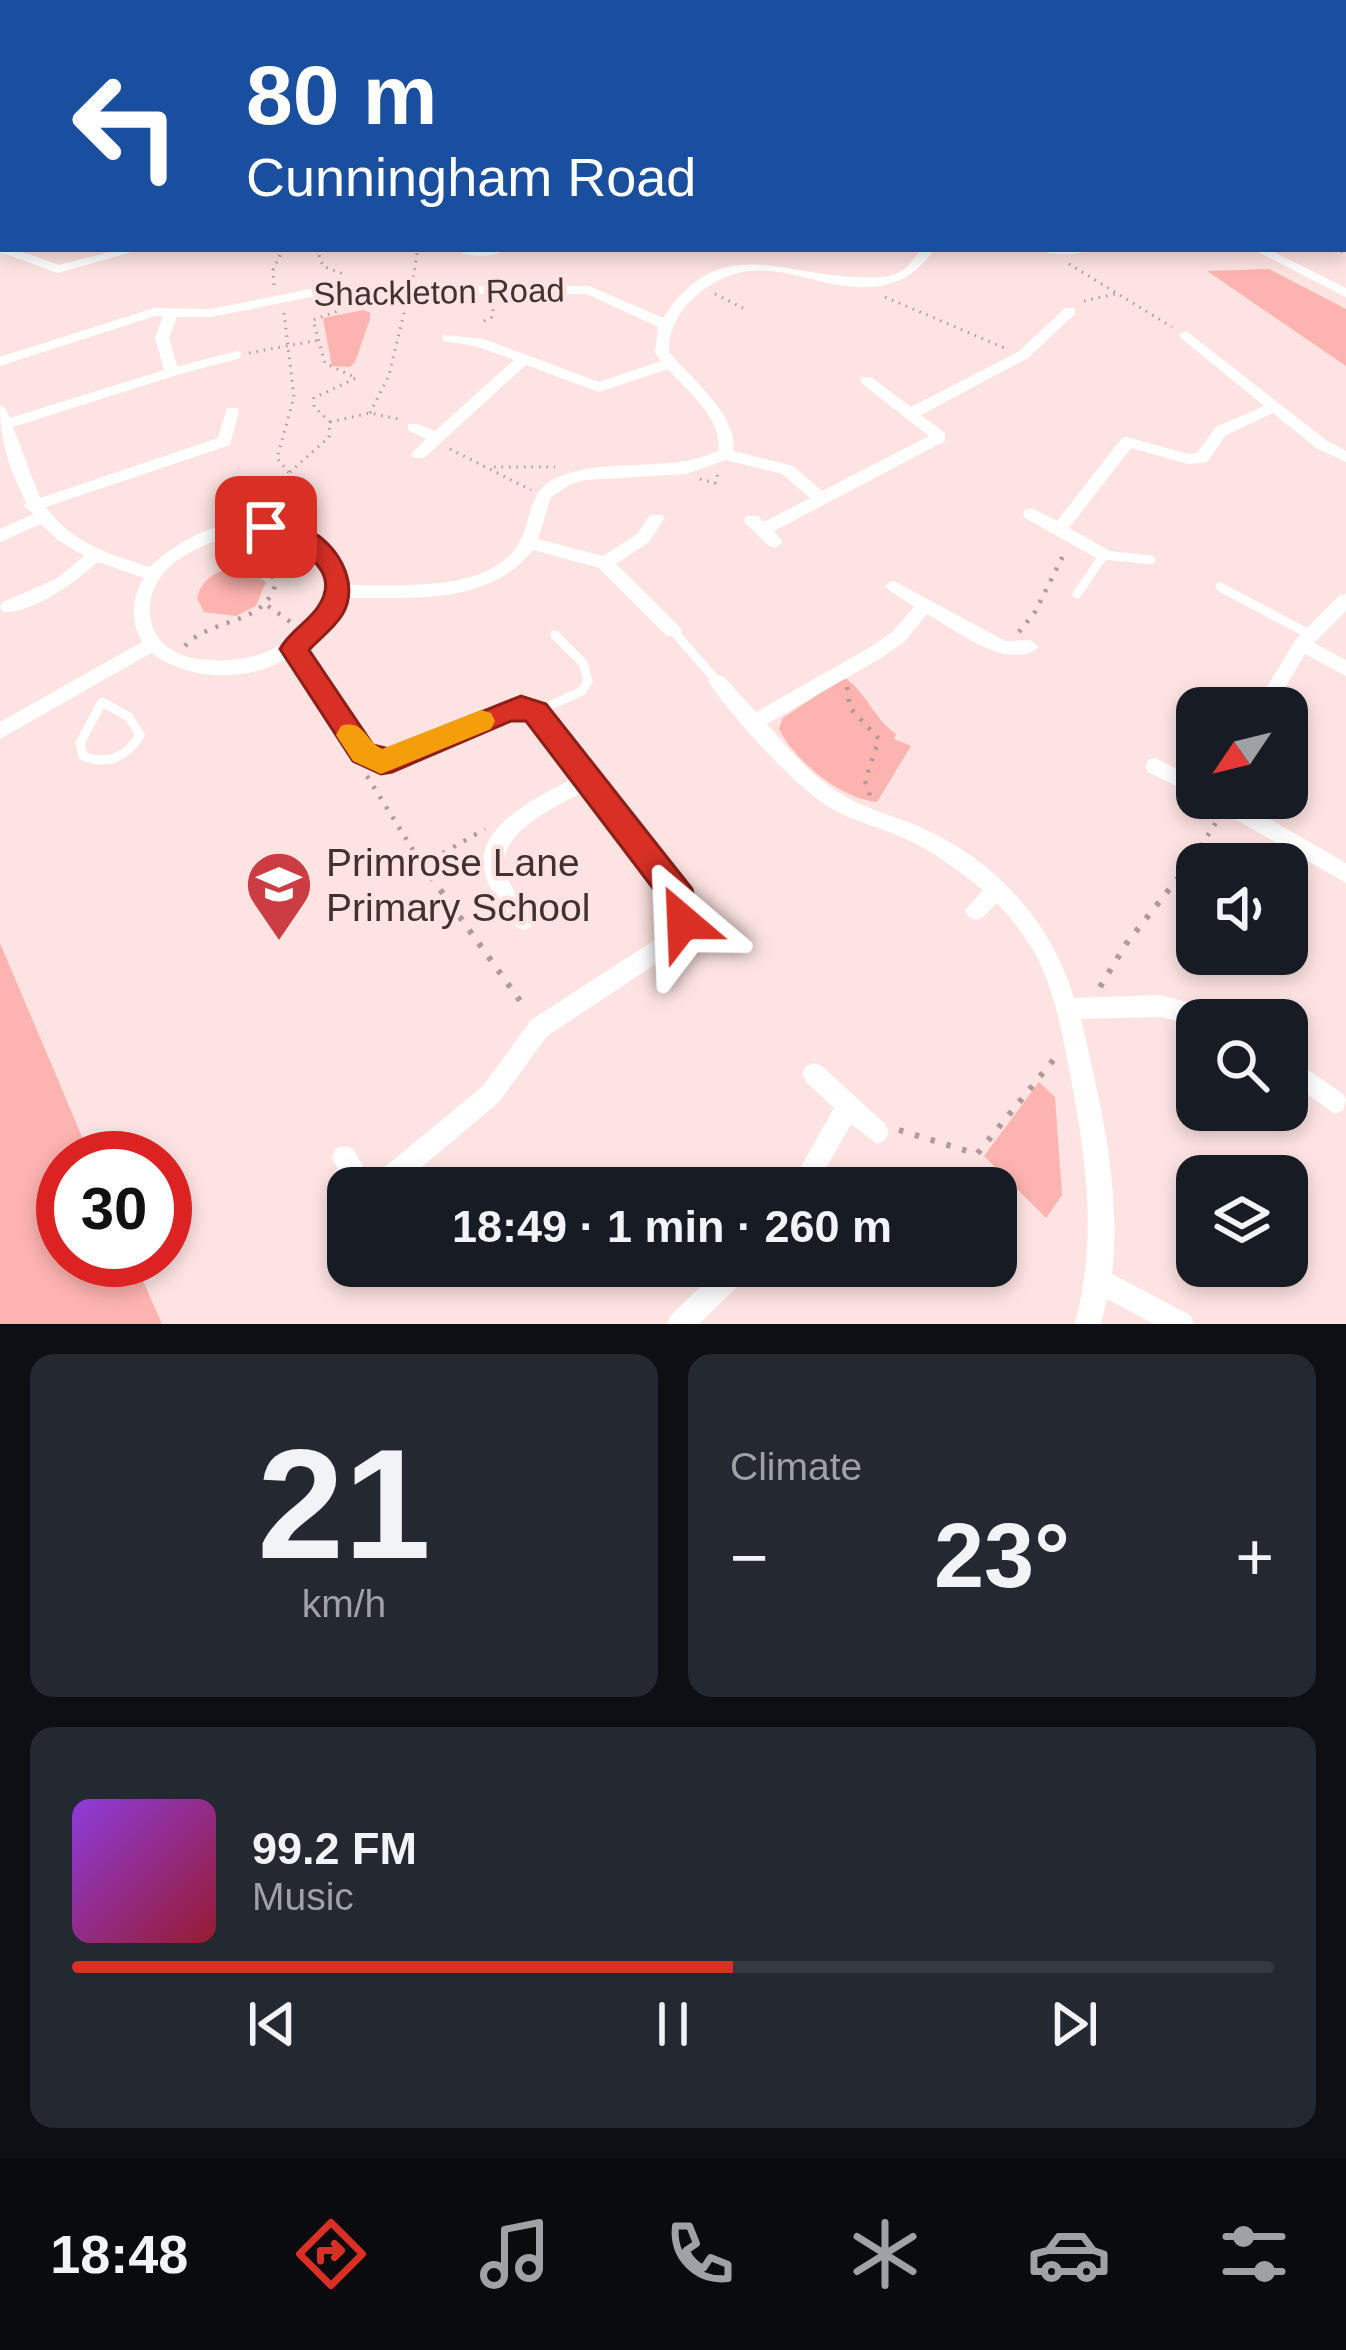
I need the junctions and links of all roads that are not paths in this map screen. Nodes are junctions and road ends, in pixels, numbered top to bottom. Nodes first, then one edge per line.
1 (12, 252) edge
2 (124, 252) edge
3 (496, 252) edge
4 (926, 252) edge
5 (1264, 252) edge
6 (494, 267) dead end
7 (1346, 293) edge
8 (171, 313) junction
9 (484, 321) dead end
10 (664, 324) junction
11 (1080, 329) dead end
12 (1186, 335) road end
13 (448, 338) dead end
14 (479, 342) junction
15 (237, 355) road end
16 (523, 361) junction
17 (0, 362) edge
18 (668, 364) junction
19 (172, 372) junction
20 (866, 380) dead end
21 (1276, 407) junction
22 (232, 411) dead end
23 (910, 414) junction
24 (2, 418) edge
25 (413, 427) road end
26 (436, 438) junction
27 (418, 454) dead end
28 (725, 454) junction
29 (1346, 457) edge
30 (19, 478) junction
31 (116, 478) junction
32 (0, 485) edge
33 (124, 499) dead end
34 (820, 500) junction
35 (37, 512) junction
36 (1031, 514) dead end
37 (656, 519) dead end
38 (763, 531) dead end
39 (1067, 534) junction
40 (0, 536) edge
41 (529, 543) junction
42 (1104, 555) junction
43 (95, 556) junction
44 (1151, 560) dead end
45 (605, 563) junction
46 (152, 574) junction
47 (894, 587) dead end
48 (1220, 587) dead end
49 (337, 592) junction
50 (1077, 594) dead end
51 (1346, 600) edge
52 (925, 605) junction
53 (9, 607) dead end
54 (673, 631) joint
55 (556, 635) dead end
56 (1306, 639) junction
57 (151, 646) junction
58 (1030, 647) dead end
59 (293, 649) junction
60 (1346, 669) edge
61 (88, 681) junction
62 (717, 681) joint
63 (1276, 687) edge
64 (11, 699) dead end
65 (102, 702) junction
66 (536, 712) junction
67 (24, 718) junction
68 (755, 722) junction
69 (0, 731) edge
70 (1155, 766) dead end
71 (1176, 777) edge
72 (586, 780) junction
73 (1252, 819) edge
74 (1346, 874) edge
75 (998, 890) junction
76 (976, 910) dead end
77 (524, 920) dead end
78 (1079, 1009) junction
79 (1176, 1010) edge
80 (814, 1074) dead end
81 (1308, 1085) edge
82 (1335, 1102) dead end
83 (848, 1106) junction
84 (877, 1132) road end
85 (344, 1158) dead end
86 (349, 1167) edge
87 (403, 1167) edge
88 (813, 1167) edge
89 (1101, 1282) junction
90 (718, 1287) edge
91 (680, 1324) edge
92 (1088, 1324) edge
93 (1181, 1324) edge

1 - 2 street
3 - 6 street
4 - 10 street
5 - 7 street
8 - 10 street, Shackleton Road
8 - 17 street, Shackleton Road
8 - 19 street
9 - 14 street
10 - 18 street
11 - 23 street
12 - 21 street
13 - 14 street
14 - 16 street
15 - 19 lane
16 - 18 street
16 - 26 street
18 - 28 street
19 - 24 street
20 - 23 street
21 - 29 street
21 - 39 street
22 - 31 street
23 - 34 street
24 - 30 street
25 - 26 street
26 - 27 street
28 - 34 street
28 - 41 street
30 - 32 street
30 - 35 street
31 - 33 street
31 - 35 street
34 - 38 street
35 - 40 street
35 - 43 street
36 - 39 street
37 - 45 street
39 - 42 street
41 - 45 street
41 - 49 street
42 - 44 lane
42 - 50 lane
43 - 46 street
43 - 53 street
45 - 54 street
46 - 49 street
46 - 57 street
47 - 52 street
48 - 56 lane
49 - 59 street
51 - 56 street
52 - 58 street
52 - 68 street
54 - 62 lane
55 - 66 lane
56 - 60 street
56 - 63 street
57 - 59 street
57 - 61 street
59 - 66 street
61 - 65 lane
61 - 67 street
62 - 68 street
64 - 67 street
65 - 65 lane
66 - 72 street
67 - 69 street
68 - 75 street
70 - 71 street
72 - 77 street
72 - 87 street
73 - 74 street
75 - 76 street
75 - 78 street
78 - 79 street
78 - 89 street
80 - 83 street
81 - 82 street
83 - 84 street
83 - 88 street
85 - 86 street
89 - 92 street
89 - 93 street
90 - 91 street

